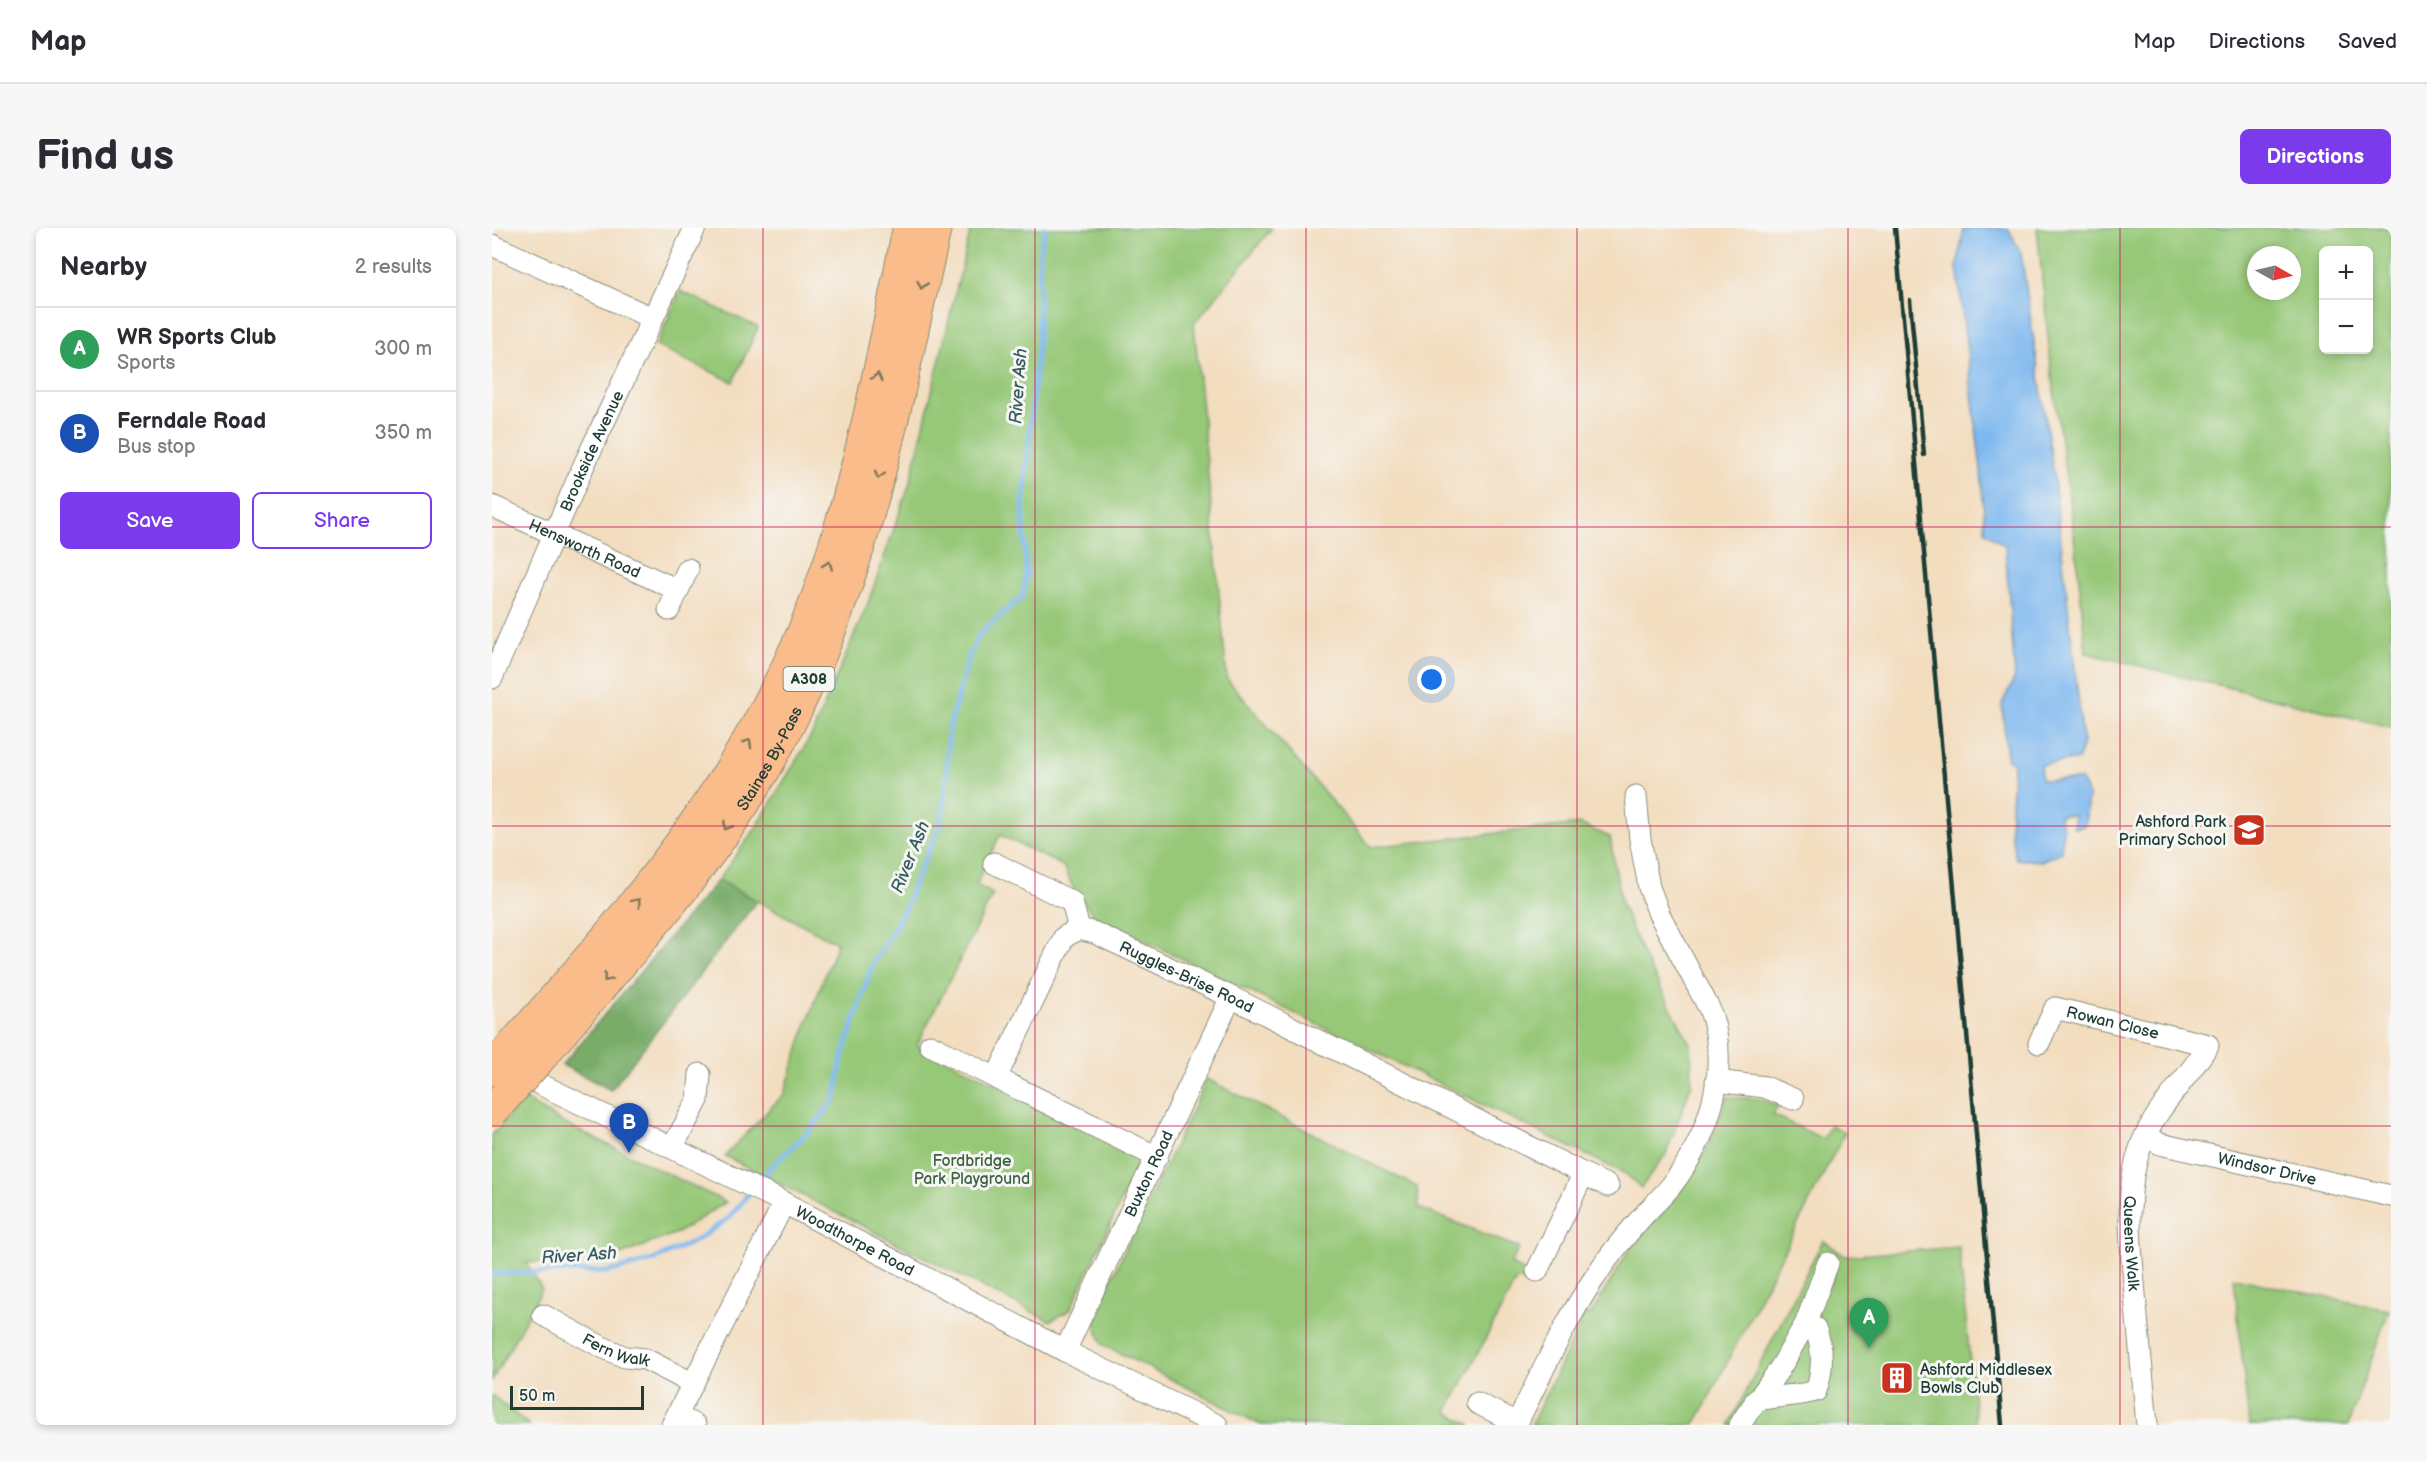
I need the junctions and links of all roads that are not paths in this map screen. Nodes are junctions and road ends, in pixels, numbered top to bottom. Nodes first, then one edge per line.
1 (695, 228) edge
2 (909, 228) edge
3 (935, 228) edge
4 (492, 245) edge
5 (652, 318) junction
6 (492, 506) edge
7 (554, 534) junction
8 (688, 569) dead end
9 (492, 678) edge
10 (1636, 796) dead end
11 (994, 863) dead end
12 (1079, 928) junction
13 (1232, 997) junction
14 (2039, 1043) dead end
15 (2208, 1045) joint
16 (930, 1046) dead end
17 (515, 1054) edge
18 (492, 1069) edge
19 (700, 1074) dead end
20 (996, 1078) junction
21 (1716, 1081) junction
22 (1792, 1099) dead end
23 (492, 1111) edge
24 (2146, 1136) junction
25 (672, 1148) junction
26 (1156, 1158) junction
27 (1583, 1175) junction
28 (1608, 1186) dead end
29 (2391, 1196) edge
30 (784, 1203) junction
31 (1828, 1263) dead end
32 (1537, 1271) dead end
33 (543, 1315) dead end
34 (1805, 1325) junction
35 (1065, 1351) junction
36 (692, 1383) junction
37 (1755, 1401) junction
38 (1478, 1403) dead end
39 (681, 1422) edge
40 (1516, 1424) edge
41 (1217, 1425) edge
42 (1740, 1425) edge
43 (2147, 1425) edge

1 - 5 street, Brookside Avenue
17 -> 2 highway, Staines By-Pass / A308
3 -> 17 highway, Staines By-Pass / A308
4 - 5 street
5 - 7 street, Brookside Avenue
6 - 7 street, Hensworth Road
7 - 8 street, Hensworth Road
7 - 9 street, Brookside Avenue
10 - 21 street
11 - 12 street
12 - 13 street, Ruggles-Brise Road
12 - 20 street
13 - 26 street, Buxton Road
13 - 27 street, Ruggles-Brise Road
14 - 15 street, Rowan Close
15 - 24 street, Queens Walk
16 - 20 street
17 - 18 highway, Staines By-Pass / A308, bridge
17 - 23 highway, Staines By-Pass / A308, bridge
17 - 25 street, Woodthorpe Road
19 - 25 street
20 - 26 street
21 - 22 street
21 - 40 street
24 - 29 street, Windsor Drive
24 - 43 street, Queens Walk
25 - 30 street, Woodthorpe Road
26 - 35 street, Buxton Road
27 - 28 street, Ruggles-Brise Road
27 - 32 street
30 - 35 street, Woodthorpe Road
30 - 36 street
31 - 34 street
33 - 36 street, Fern Walk
34 - 37 street
34 - 37 street
35 - 41 street, Woodthorpe Road
36 - 39 street
37 - 42 street
38 - 40 street

